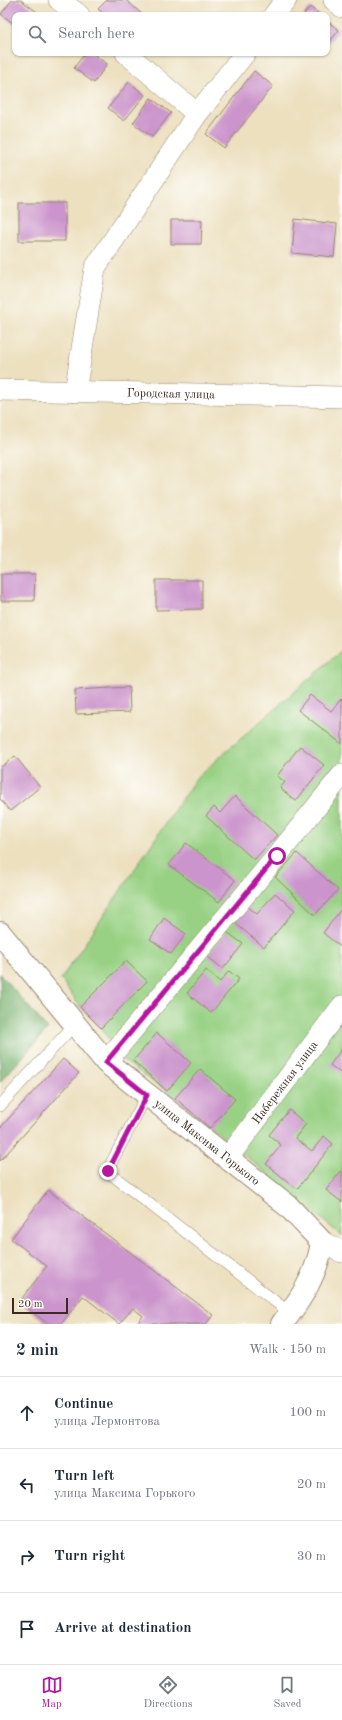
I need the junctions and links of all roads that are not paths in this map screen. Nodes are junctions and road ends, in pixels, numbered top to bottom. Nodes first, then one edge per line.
1 (59, 0) edge
2 (286, 0) edge
3 (334, 0) edge
4 (342, 7) edge
5 (75, 12) edge
6 (276, 12) edge
7 (129, 56) edge
8 (243, 56) edge
9 (197, 114) junction
10 (0, 390) edge
11 (75, 392) junction
12 (342, 398) edge
13 (342, 775) edge
14 (0, 933) edge
15 (342, 1006) edge
16 (75, 1024) junction
17 (106, 1062) junction
18 (147, 1095) junction
19 (0, 1106) edge
20 (227, 1159) junction
21 (322, 1242) junction
22 (342, 1252) edge
23 (286, 1319) edge

1 - 5 street
2 - 6 street
3 - 4 street
7 - 9 street
8 - 9 street
9 - 11 street
10 - 11 street, Городская улица
11 - 12 street, Городская улица
13 - 17 street
14 - 16 street, улица Максима Горького
15 - 20 street, Набережная улица
16 - 17 street, улица Максима Горького
16 - 19 lane
17 - 18 street, улица Максима Горького
18 - 20 street, улица Максима Горького
18 - 23 lane
20 - 21 street, улица Максима Горького
21 - 22 street, улица Максима Горького
21 - 23 street

